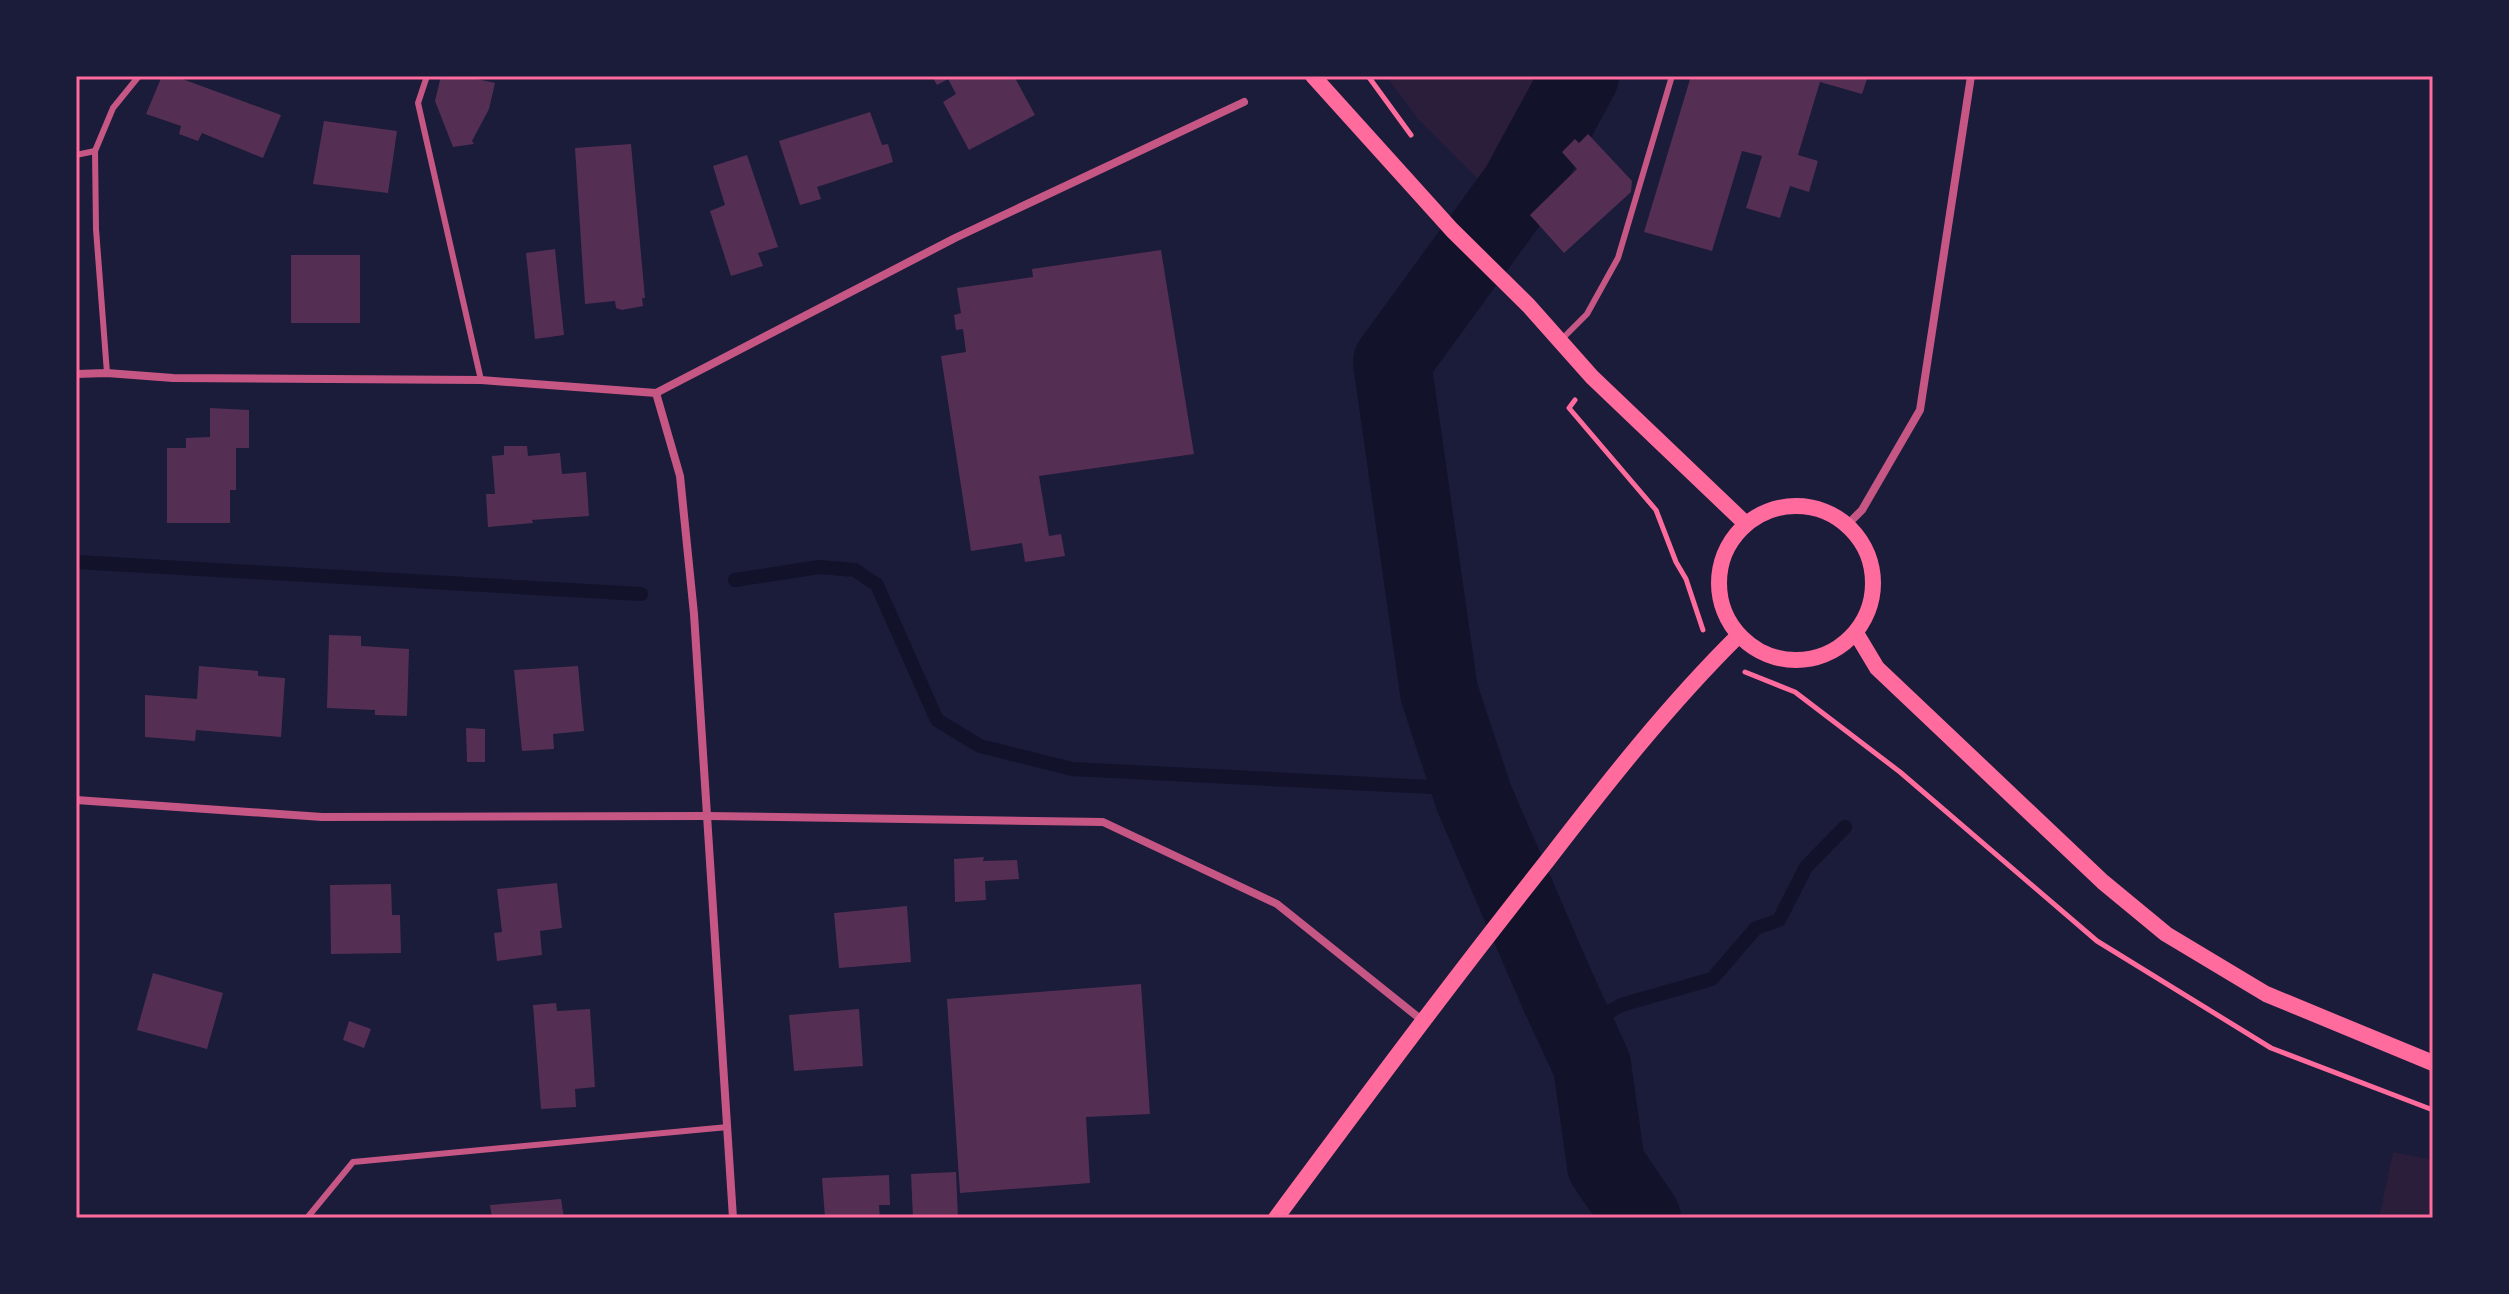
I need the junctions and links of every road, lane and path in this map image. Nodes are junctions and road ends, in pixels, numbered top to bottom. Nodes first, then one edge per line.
1 (139, 76) edge
2 (427, 76) edge
3 (1313, 76) edge
4 (1672, 76) edge
5 (1971, 76) edge
6 (1244, 102) dead end
7 (95, 151) junction
8 (76, 155) edge
9 (1560, 341) junction
10 (107, 373) junction
11 (76, 374) edge
12 (481, 380) junction
13 (656, 393) junction
14 (1746, 524) junction
15 (1847, 525) junction
16 (1856, 633) junction
17 (1739, 635) junction
18 (76, 800) edge
19 (707, 816) junction
20 (1423, 1021) junction
21 (2433, 1063) edge
22 (728, 1127) junction
23 (307, 1218) edge
24 (733, 1218) edge
25 (1276, 1218) edge

1 - 7 lane
2 - 12 lane
3 - 9 main road
4 - 9 lane
5 - 15 street
6 - 13 street
7 - 8 lane
7 - 10 lane
9 - 14 main road
10 - 11 street
10 - 12 street
12 - 13 street
13 - 19 street
14 - 15 main road
14 - 17 main road
15 - 16 main road
16 - 17 main road
16 - 21 main road
17 - 20 main road
18 - 19 street
19 - 20 street
19 - 22 street
20 - 25 main road
22 - 23 lane
22 - 24 street

